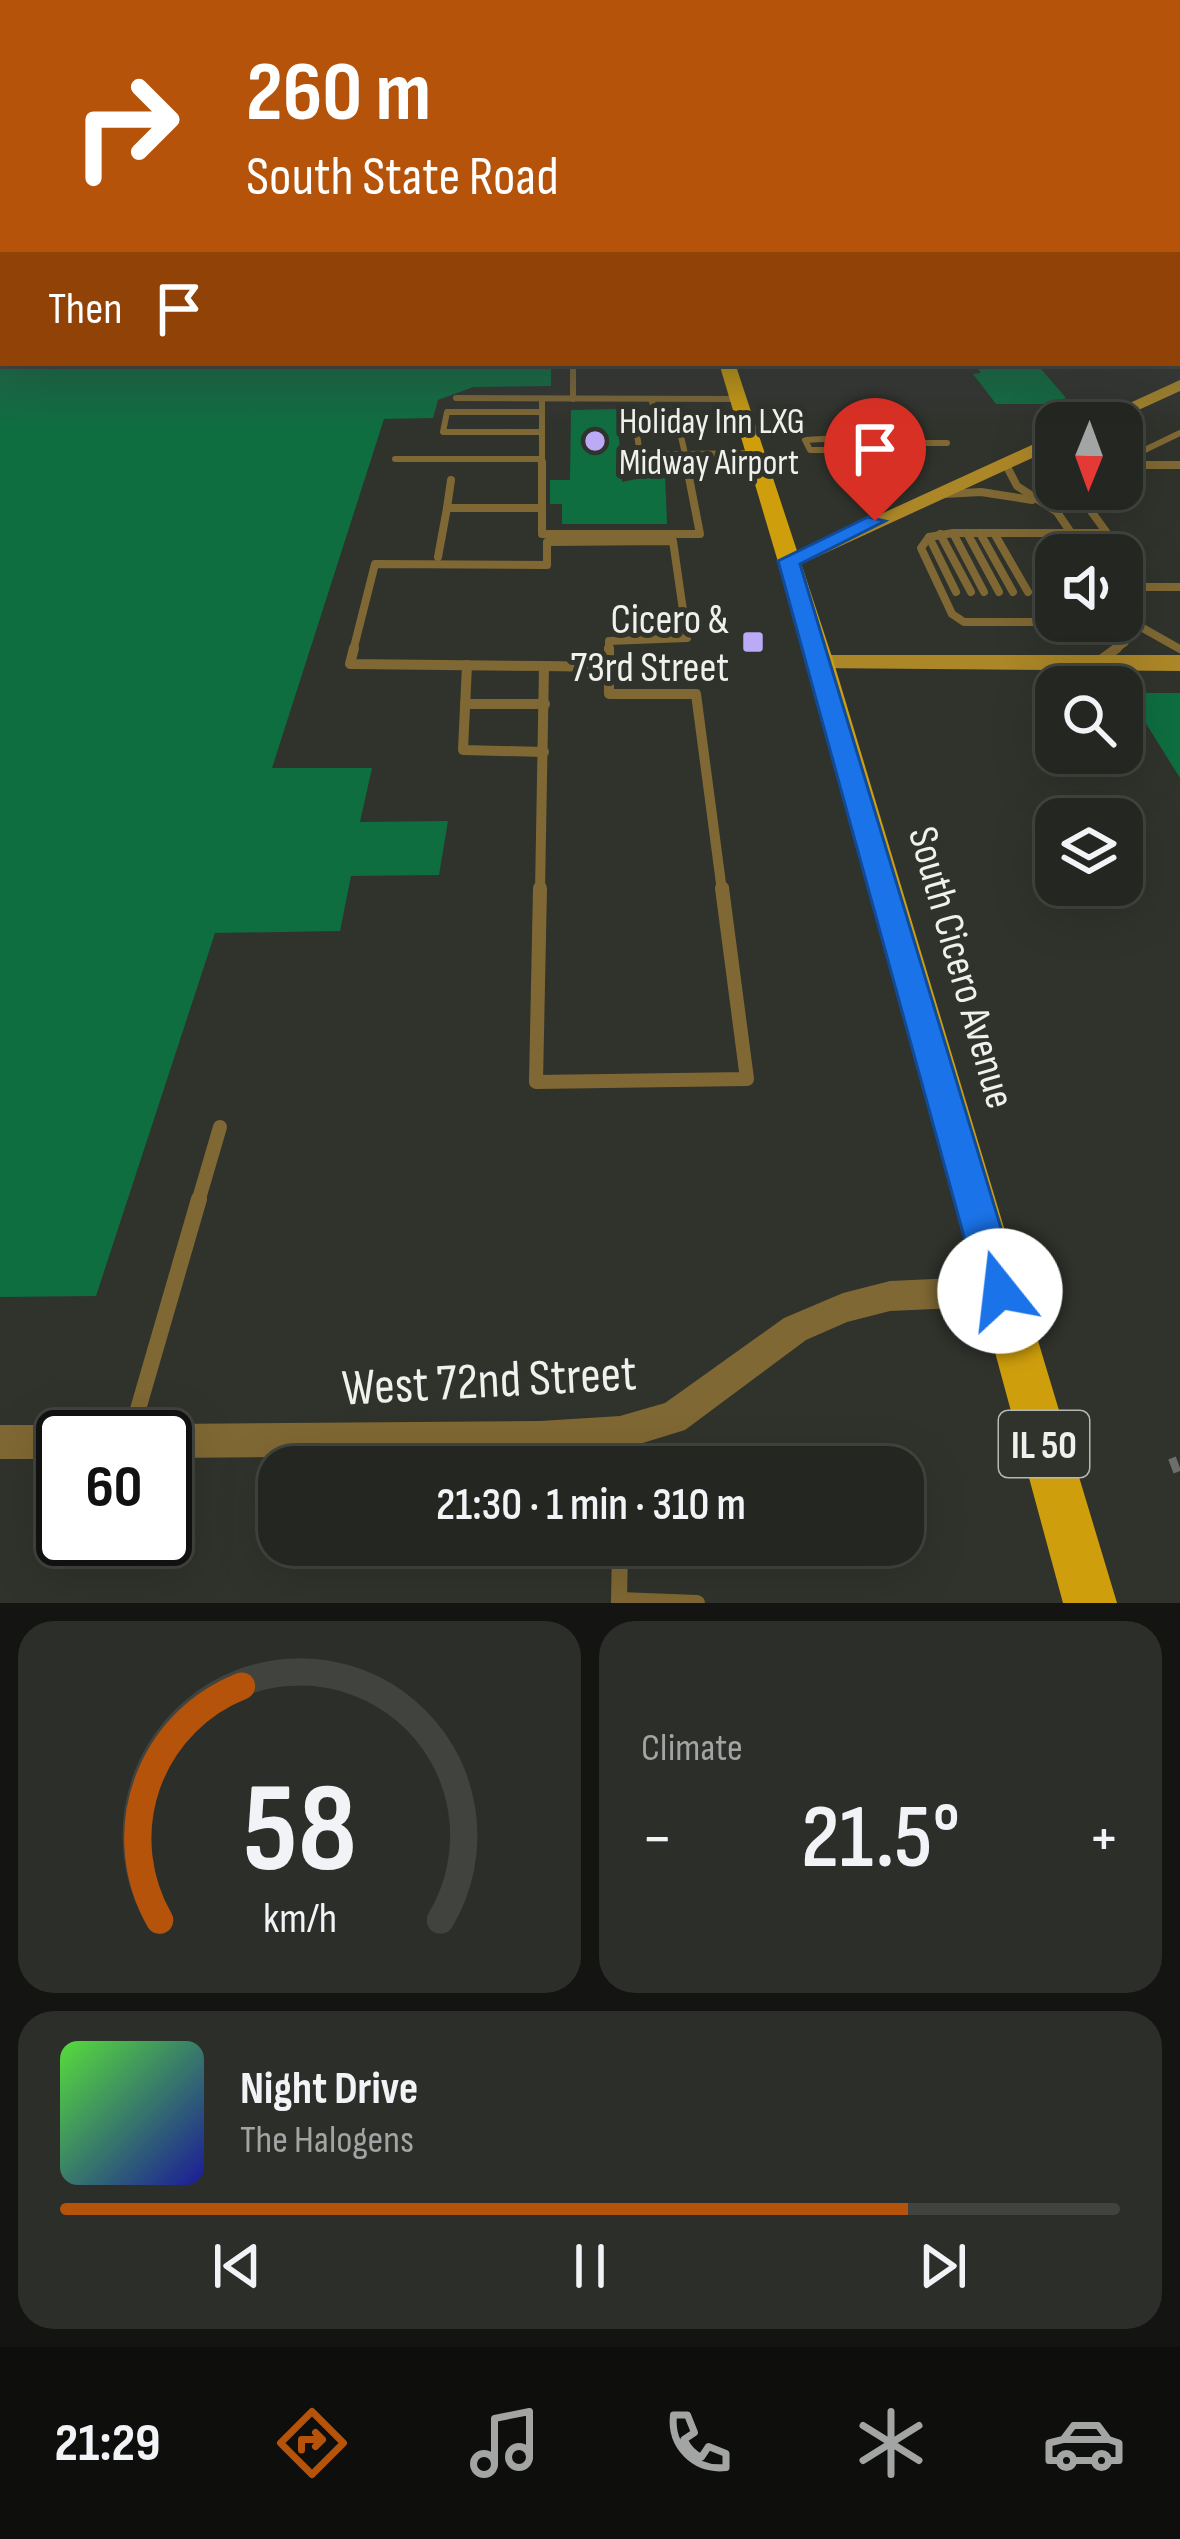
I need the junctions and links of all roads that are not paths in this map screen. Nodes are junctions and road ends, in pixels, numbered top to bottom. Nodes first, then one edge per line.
1 (573, 366) edge
2 (729, 366) edge
3 (1180, 385) edge
4 (456, 398) dead end
5 (573, 399) junction
6 (651, 399) junction
7 (739, 399) junction
8 (542, 400) junction
9 (1142, 402) edge
10 (542, 412) junction
11 (656, 413) junction
12 (542, 432) junction
13 (1175, 435) edge
14 (904, 443) junction
15 (946, 443) dead end
16 (853, 445) dead end
17 (873, 445) dead end
18 (1180, 447) edge
19 (1035, 449) edge
20 (1143, 452) edge
21 (755, 453) junction
22 (685, 454) junction
23 (395, 459) dead end
24 (542, 459) junction
25 (1005, 463) junction
26 (1143, 464) edge
27 (1180, 465) edge
28 (451, 480) dead end
29 (934, 495) junction
30 (1035, 497) edge
31 (1035, 502) edge
32 (447, 508) junction
33 (542, 508) junction
34 (1051, 510) edge
35 (1091, 510) edge
36 (953, 533) junction
37 (967, 533) junction
38 (980, 533) junction
39 (994, 533) junction
40 (1071, 533) junction
41 (934, 536) junction
42 (438, 557) dead end
43 (789, 561) junction
44 (1143, 587) edge
45 (1180, 587) edge
46 (956, 592) dead end
47 (971, 592) dead end
48 (985, 592) dead end
49 (999, 592) dead end
50 (1013, 592) dead end
51 (1028, 592) dead end
52 (963, 606) dead end
53 (978, 606) dead end
54 (992, 606) dead end
55 (1007, 606) dead end
56 (1022, 606) dead end
57 (971, 622) junction
58 (987, 622) junction
59 (1001, 622) junction
60 (1016, 622) junction
61 (1031, 622) junction
62 (1035, 622) edge
63 (1143, 628) edge
64 (1122, 642) edge
65 (1180, 649) edge
66 (820, 663) junction
67 (1088, 663) junction
68 (1180, 663) edge
69 (467, 665) junction
70 (544, 666) junction
71 (608, 667) junction
72 (466, 704) junction
73 (544, 704) junction
74 (544, 752) junction
75 (220, 1127) dead end
76 (1000, 1291) junction
77 (138, 1410) edge
78 (192, 1441) edge
79 (0, 1442) edge
80 (36, 1442) edge
81 (593, 1446) edge
82 (627, 1446) edge
83 (620, 1566) edge
84 (619, 1602) edge
85 (697, 1603) edge
86 (1090, 1603) edge

1 - 5 lane
2 - 7 main road, South Cicero Avenue / IL 50
3 - 9 street
4 - 8 lane
5 - 6 lane
5 - 8 lane
6 - 7 lane
6 - 11 lane
7 - 21 main road, South Cicero Avenue / IL 50
8 - 10 lane
10 - 12 lane
10 - 12 lane
11 - 22 lane
11 - 22 lane
12 - 24 lane
13 - 18 lane
13 - 20 lane
14 - 15 lane
14 - 16 lane
14 - 17 lane
19 - 25 street
21 - 22 lane
21 - 43 main road, South Cicero Avenue / IL 50
22 - 33 lane
23 - 24 lane
24 - 33 lane
25 - 29 street
25 - 30 lane
26 - 27 lane
28 - 32 lane
29 - 31 lane
29 - 43 street
32 - 33 lane
32 - 42 lane
34 - 40 lane
35 - 40 lane
36 - 37 lane
36 - 41 lane
36 - 48 lane
37 - 38 lane
37 - 49 lane
38 - 39 lane
38 - 50 lane
39 - 40 lane
39 - 51 lane
41 - 46 lane
41 - 47 lane
41 - 57 lane
43 - 66 main road, South Cicero Avenue / IL 50
44 - 45 lane
52 - 57 lane
53 - 58 lane
54 - 59 lane
55 - 60 lane
56 - 61 lane
57 - 58 lane
58 - 59 lane
59 - 60 lane
60 - 61 lane
61 - 62 lane
63 - 65 lane
64 - 67 lane
66 - 67 street
66 - 76 main road, South Cicero Avenue / IL 50
67 - 68 street
69 - 70 lane
69 - 71 lane
69 - 72 lane
70 - 71 lane
70 - 73 lane
71 - 74 lane
72 - 73 lane
72 - 74 lane
73 - 74 lane
75 - 77 lane
76 - 82 street, West 72nd Street
76 - 86 main road, South Cicero Avenue / IL 50
78 - 81 street, West 72nd Street
79 - 80 street
83 - 84 lane
84 - 85 lane

